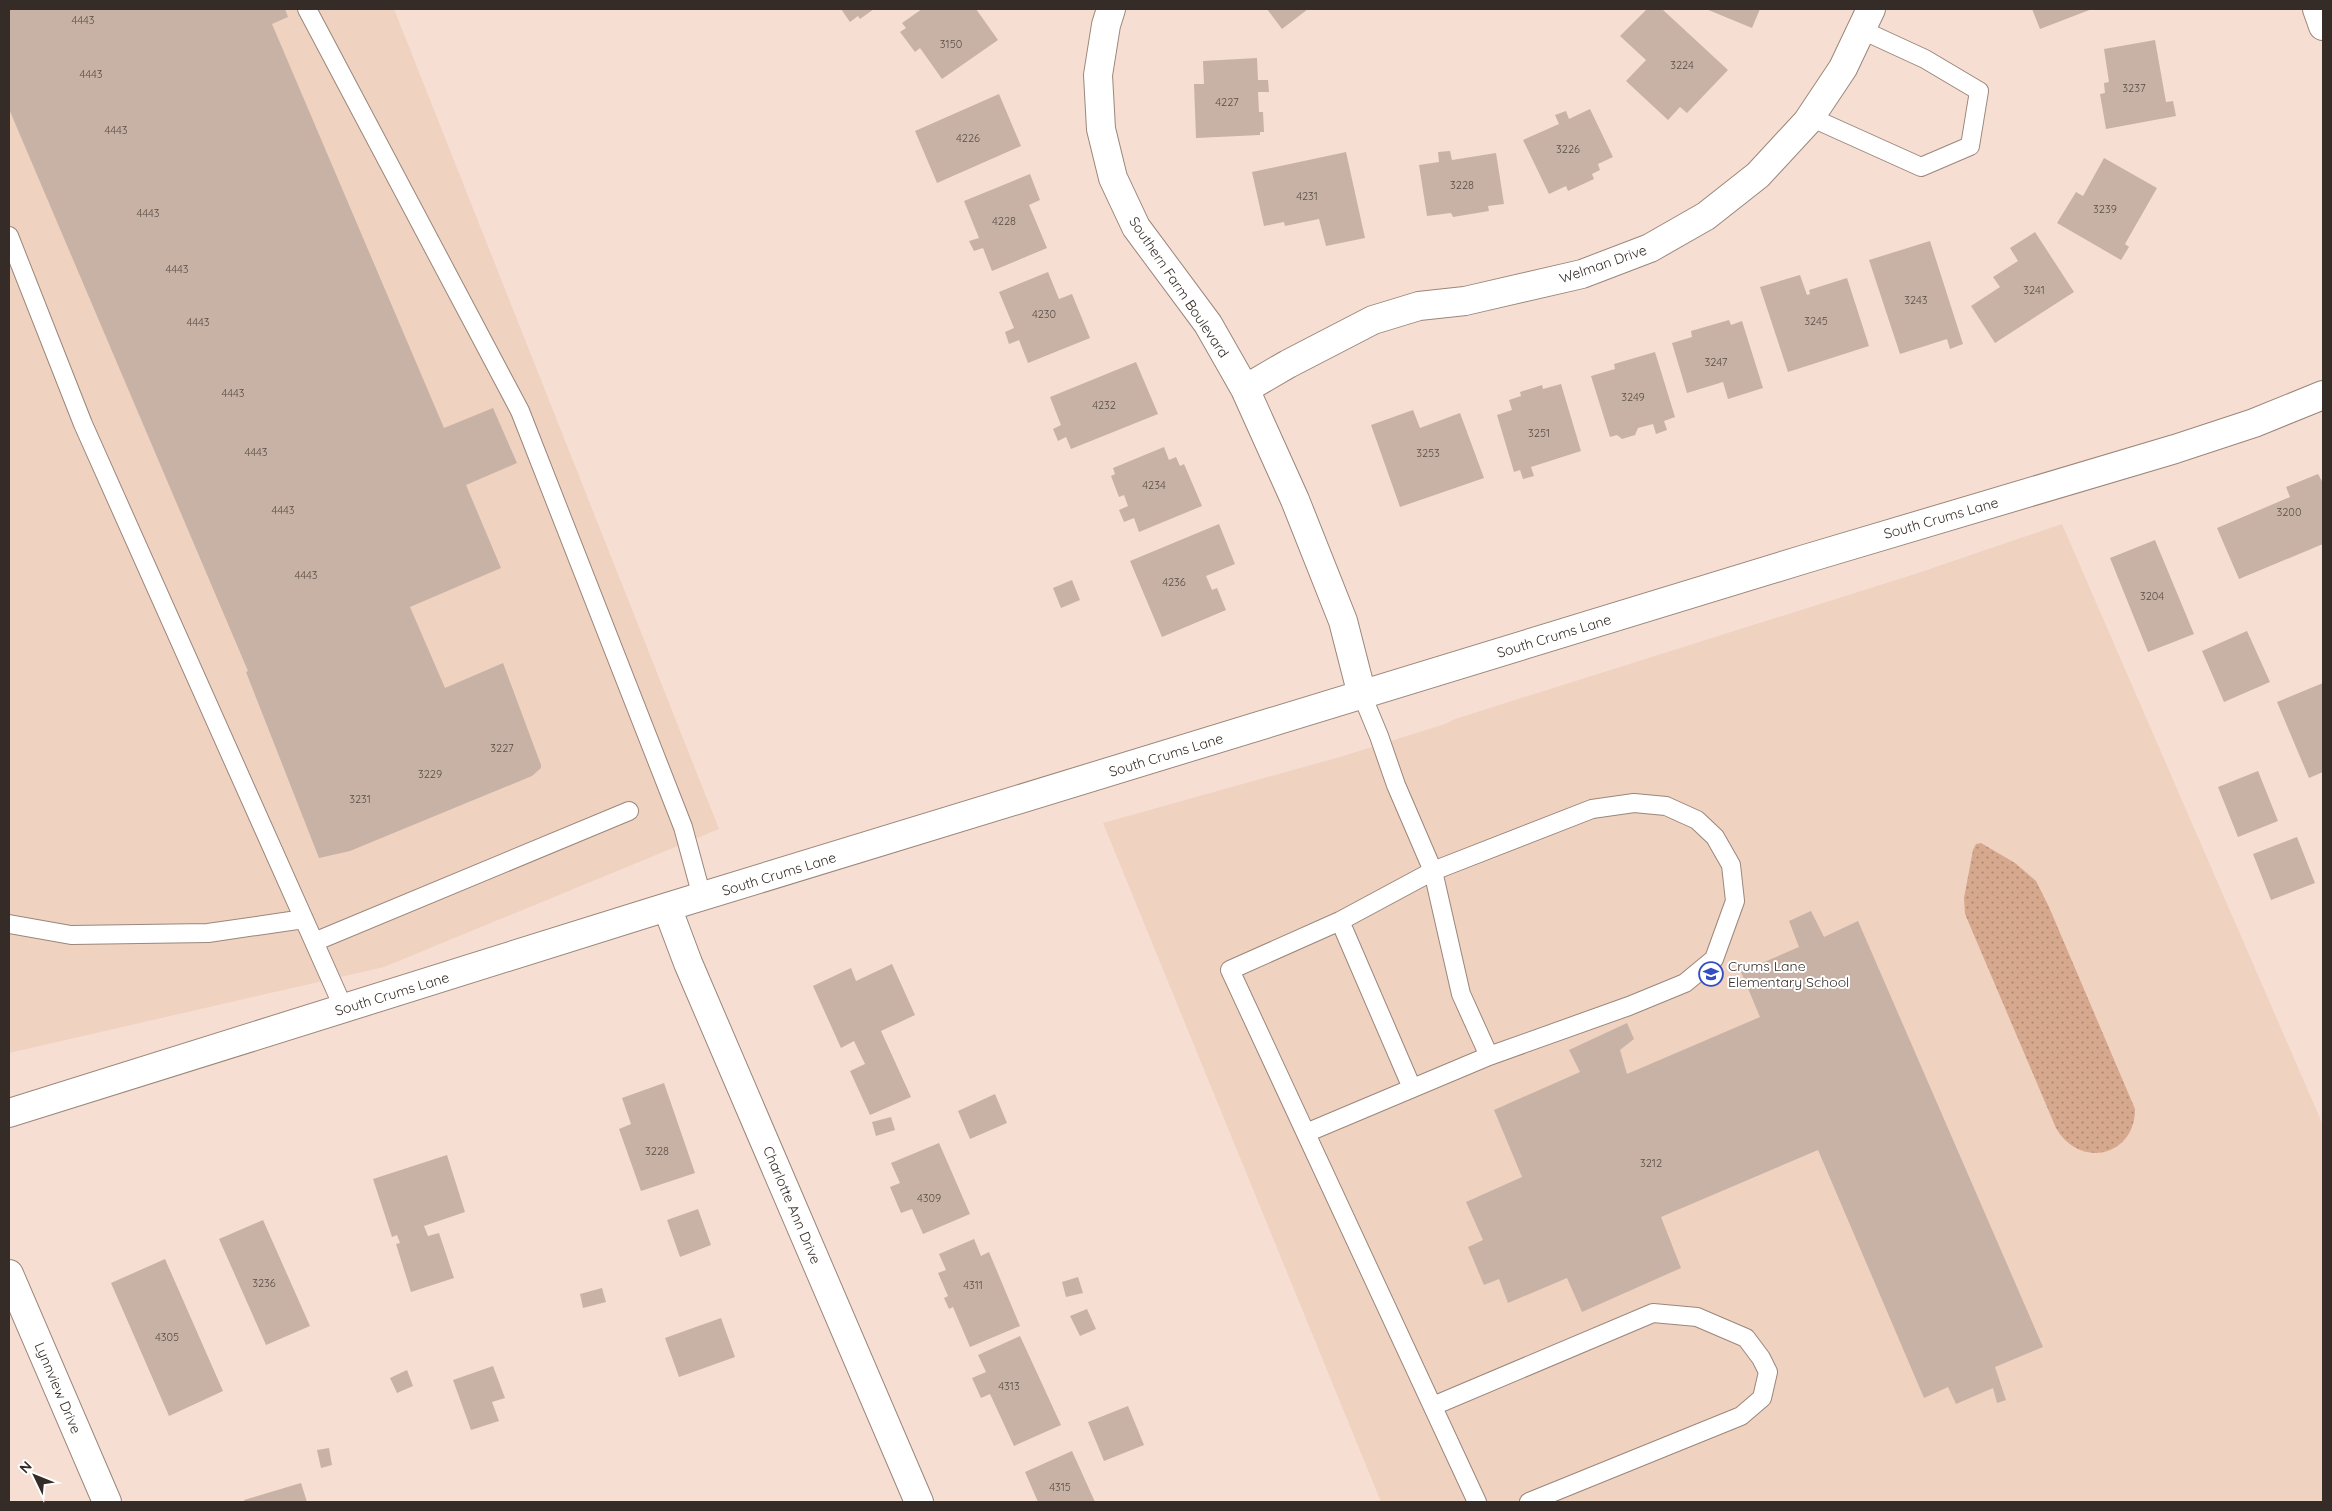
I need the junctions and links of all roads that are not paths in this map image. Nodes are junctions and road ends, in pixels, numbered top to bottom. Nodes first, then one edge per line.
1 (307, 9) edge
2 (1111, 9) edge
3 (2317, 9) edge
4 (1866, 19) edge
5 (2323, 26) edge
6 (1810, 117) junction
7 (9, 236) edge
8 (12, 253) edge
9 (1245, 389) junction
10 (2323, 395) edge
11 (1362, 694) junction
12 (629, 811) dead end
13 (1433, 871) junction
14 (702, 896) junction
15 (667, 907) junction
16 (304, 919) junction
17 (1340, 920) junction
18 (9, 924) edge
19 (314, 942) junction
20 (344, 1009) junction
21 (1489, 1056) junction
22 (1412, 1088) junction
23 (9, 1113) edge
24 (1306, 1133) junction
25 (9, 1274) edge
26 (1432, 1406) junction
27 (107, 1502) edge
28 (919, 1502) edge
29 (1477, 1502) edge
30 (1529, 1502) edge

1 - 14 lane
2 - 9 street, Southern Farm Boulevard
3 - 5 street
4 - 6 street, Welman Drive
4 - 6 lane
6 - 9 street, Welman Drive
7 - 8 lane
8 - 16 lane
9 - 11 street, Southern Farm Boulevard
10 - 11 street, South Crums Lane
11 - 13 lane
11 - 14 street, South Crums Lane
12 - 19 lane
13 - 17 lane
13 - 21 lane
13 - 21 lane
14 - 15 street, South Crums Lane
15 - 20 street, South Crums Lane
15 - 28 street, Charlotte Ann Drive
16 - 18 lane
16 - 19 lane
17 - 22 lane
17 - 24 lane
19 - 20 lane
20 - 23 street, South Crums Lane
21 - 22 lane
22 - 24 lane
24 - 26 lane
25 - 27 street, Lynnview Drive
26 - 29 lane
26 - 30 lane

